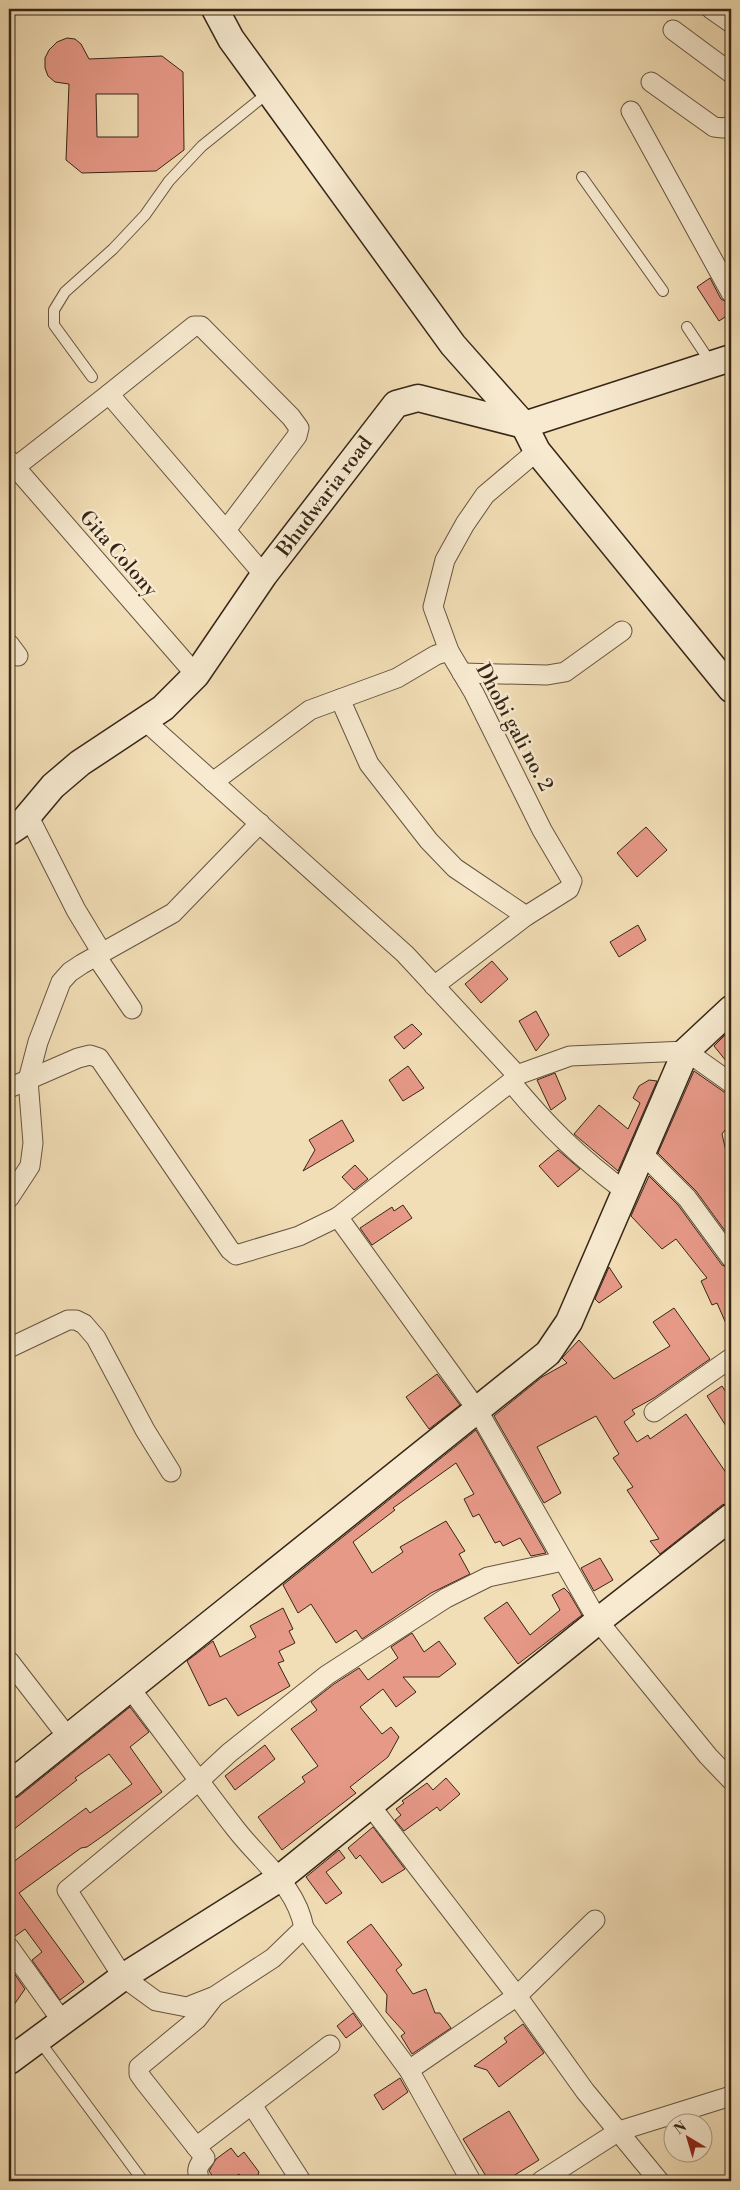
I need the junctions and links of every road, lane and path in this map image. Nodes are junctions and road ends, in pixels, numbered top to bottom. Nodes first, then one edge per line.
1 (215, 9) edge
2 (711, 9) edge
3 (731, 23) edge
4 (673, 30) dead end
5 (731, 73) edge
6 (651, 82) dead end
7 (270, 92) junction
8 (631, 111) dead end
9 (731, 126) edge
10 (582, 177) dead end
11 (663, 291) dead end
12 (731, 293) edge
13 (687, 326) dead end
14 (721, 361) edge
15 (92, 377) dead end
16 (109, 394) junction
17 (524, 425) junction
18 (537, 451) junction
19 (11, 467) edge
20 (226, 530) junction
21 (264, 575) junction
22 (622, 631) dead end
23 (449, 651) junction
24 (462, 673) junction
25 (196, 675) junction
26 (731, 689) edge
27 (340, 700) junction
28 (144, 719) junction
29 (213, 782) junction
30 (28, 815) junction
31 (260, 823) junction
32 (9, 832) edge
33 (526, 916) junction
34 (99, 955) junction
35 (434, 986) junction
36 (731, 1008) edge
37 (132, 1009) dead end
38 (686, 1051) junction
39 (514, 1078) junction
40 (28, 1080) junction
41 (731, 1083) edge
42 (9, 1088) edge
43 (642, 1154) junction
44 (626, 1192) junction
45 (9, 1198) edge
46 (338, 1217) junction
47 (731, 1258) edge
48 (9, 1348) edge
49 (731, 1358) edge
50 (478, 1411) junction
51 (654, 1412) dead end
52 (171, 1472) dead end
53 (731, 1517) edge
54 (563, 1561) junction
55 (598, 1621) junction
56 (9, 1661) edge
57 (129, 1687) junction
58 (67, 1736) junction
59 (200, 1780) junction
60 (731, 1780) edge
61 (9, 1785) edge
62 (369, 1804) junction
63 (280, 1878) junction
64 (595, 1920) dead end
65 (304, 1928) junction
66 (9, 1947) edge
67 (123, 1977) junction
68 (215, 1996) junction
69 (516, 1996) junction
70 (62, 2021) junction
71 (38, 2038) junction
72 (330, 2046) dead end
73 (9, 2061) edge
74 (409, 2070) junction
75 (731, 2096) edge
76 (252, 2105) junction
77 (619, 2131) junction
78 (196, 2147) junction
79 (143, 2181) edge
80 (200, 2181) edge
81 (301, 2181) edge
82 (471, 2181) edge
83 (541, 2181) edge
84 (659, 2181) edge

1 - 7 street
2 - 3 street
4 - 5 street
6 - 9 street
7 - 15 lane
7 - 17 street
8 - 12 street
10 - 11 lane
13 - 14 lane
14 - 17 street
16 - 19 street
16 - 20 street
16 - 20 street
17 - 18 street
17 - 21 street, Bhudwaria road
18 - 23 street, Dhobi gali no. 2
18 - 26 street
19 - 25 street, Gita Colony
20 - 21 street
21 - 25 street, Bhudwaria road
22 - 24 street
23 - 24 street, Dhobi gali no. 2
23 - 27 street
24 - 33 street, Dhobi gali no. 2
25 - 28 street, Bhudwaria road
27 - 29 street
27 - 33 street
28 - 29 street
28 - 30 street, Bhudwaria road
29 - 31 street
30 - 32 street, Bhudwaria road
30 - 34 street
31 - 34 street
31 - 35 street
33 - 35 street, Dhobi gali no. 2
34 - 37 street
34 - 40 street
35 - 39 street
36 - 38 street
38 - 39 street
38 - 41 street
38 - 43 street
39 - 44 street
39 - 46 street
40 - 42 street
40 - 45 street
40 - 46 street
43 - 44 street
43 - 47 street
44 - 50 street
46 - 50 street
48 - 52 street
49 - 51 street
50 - 54 street
50 - 57 street
53 - 55 street
54 - 55 street
54 - 59 street
55 - 60 street
55 - 62 street
56 - 58 street
57 - 58 street
57 - 59 street
58 - 61 street
59 - 63 street
59 - 67 street
62 - 63 street
62 - 69 street
63 - 65 street
63 - 67 street
64 - 69 street
65 - 68 street
65 - 74 street
66 - 70 street
67 - 68 street
67 - 70 street
68 - 78 street
69 - 74 street
69 - 77 street
70 - 71 street
71 - 73 street
71 - 79 lane
72 - 76 street
74 - 82 street
75 - 77 street
76 - 78 street
76 - 81 street
77 - 83 street
77 - 84 street
78 - 80 street

